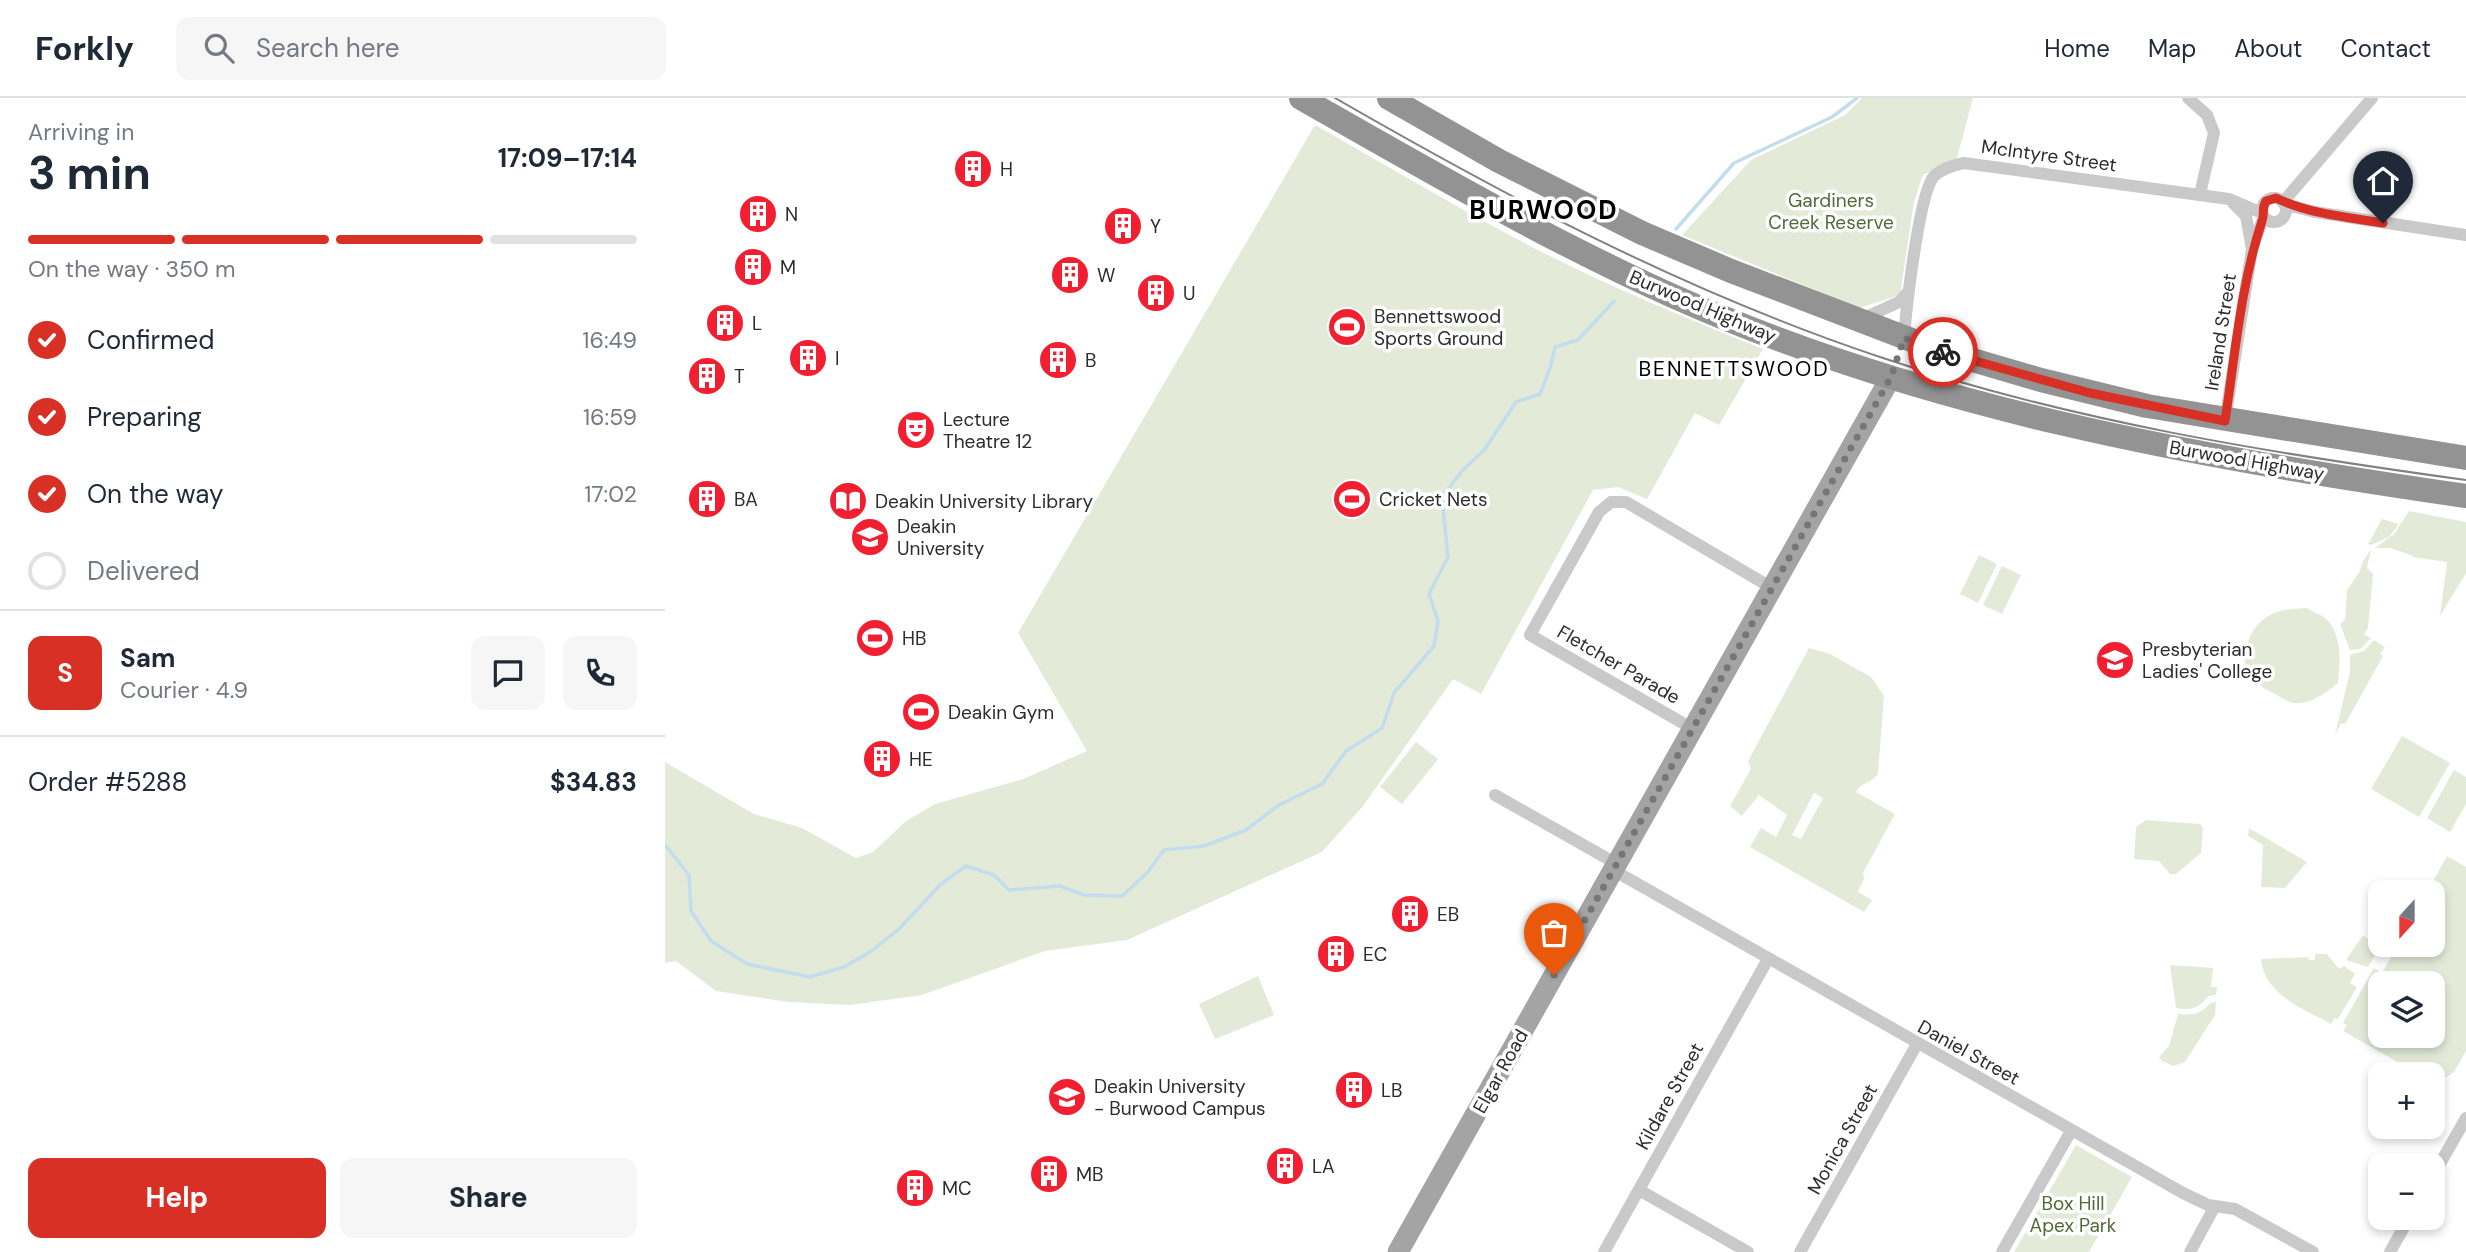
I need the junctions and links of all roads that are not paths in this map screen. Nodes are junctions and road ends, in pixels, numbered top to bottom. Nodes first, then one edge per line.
1 (2188, 98) edge
2 (2372, 98) edge
3 (1308, 100) edge
4 (1400, 101) edge
5 (2309, 169) junction
6 (2300, 185) junction
7 (2200, 194) junction
8 (2235, 201) junction
9 (2273, 209) junction
10 (2315, 212) junction
11 (2466, 235) edge
12 (2252, 249) junction
13 (1909, 291) junction
14 (1857, 320) junction
15 (1904, 338) junction
16 (1859, 367) junction
17 (1891, 377) junction
18 (2225, 421) junction
19 (1865, 422) junction
20 (2466, 458) edge
21 (2466, 496) edge
22 (1772, 588) junction
23 (1693, 729) junction
24 (1496, 795) dead end
25 (1615, 867) junction
26 (1768, 959) junction
27 (1917, 1044) junction
28 (2466, 1118) edge
29 (2071, 1131) junction
30 (2445, 1155) edge
31 (1639, 1190) junction
32 (2215, 1206) junction
33 (2402, 1230) edge
34 (1398, 1252) edge
35 (1604, 1252) edge
36 (1748, 1252) edge
37 (1800, 1252) edge
38 (2002, 1252) edge
39 (2190, 1252) edge
40 (2313, 1252) edge
41 (2390, 1252) edge

1 - 7 street
2 - 5 street, Ireland Street
3 - 16 highway, Burwood Highway
4 - 14 highway, Burwood Highway
5 - 6 street, Ireland Street
5 - 9 street, Ireland Street
6 - 9 street, Ireland Street
6 - 10 street
7 - 8 street, McIntyre Street
7 - 13 street, McIntyre Street
8 - 9 street, McIntyre Street
8 - 12 street
9 - 10 street
9 - 12 street, Ireland Street
10 - 11 street
12 - 18 street, Ireland Street
13 - 14 street
13 - 15 street, McIntyre Street
14 - 15 highway, Burwood Highway
15 - 17 highway
15 - 18 highway, Burwood Highway
16 - 17 highway, Burwood Highway
16 - 19 main road
17 - 19 main road, Elgar Road
17 - 21 highway, Burwood Highway
18 - 20 highway, Burwood Highway
19 - 22 main road, Elgar Road
22 - 23 main road, Elgar Road
22 - 23 street, Fletcher Parade
23 - 25 main road, Elgar Road
24 - 25 street, Daniel Street
25 - 26 street, Daniel Street
25 - 34 main road, Elgar Road
26 - 27 street, Daniel Street
26 - 31 street, Kildare Street
27 - 29 street, Daniel Street
27 - 37 street, Monica Street
28 - 30 street
29 - 32 street, Daniel Street
29 - 38 street
31 - 35 street, Kildare Street
31 - 36 street
32 - 39 street
32 - 40 street, Daniel Street
33 - 41 street

